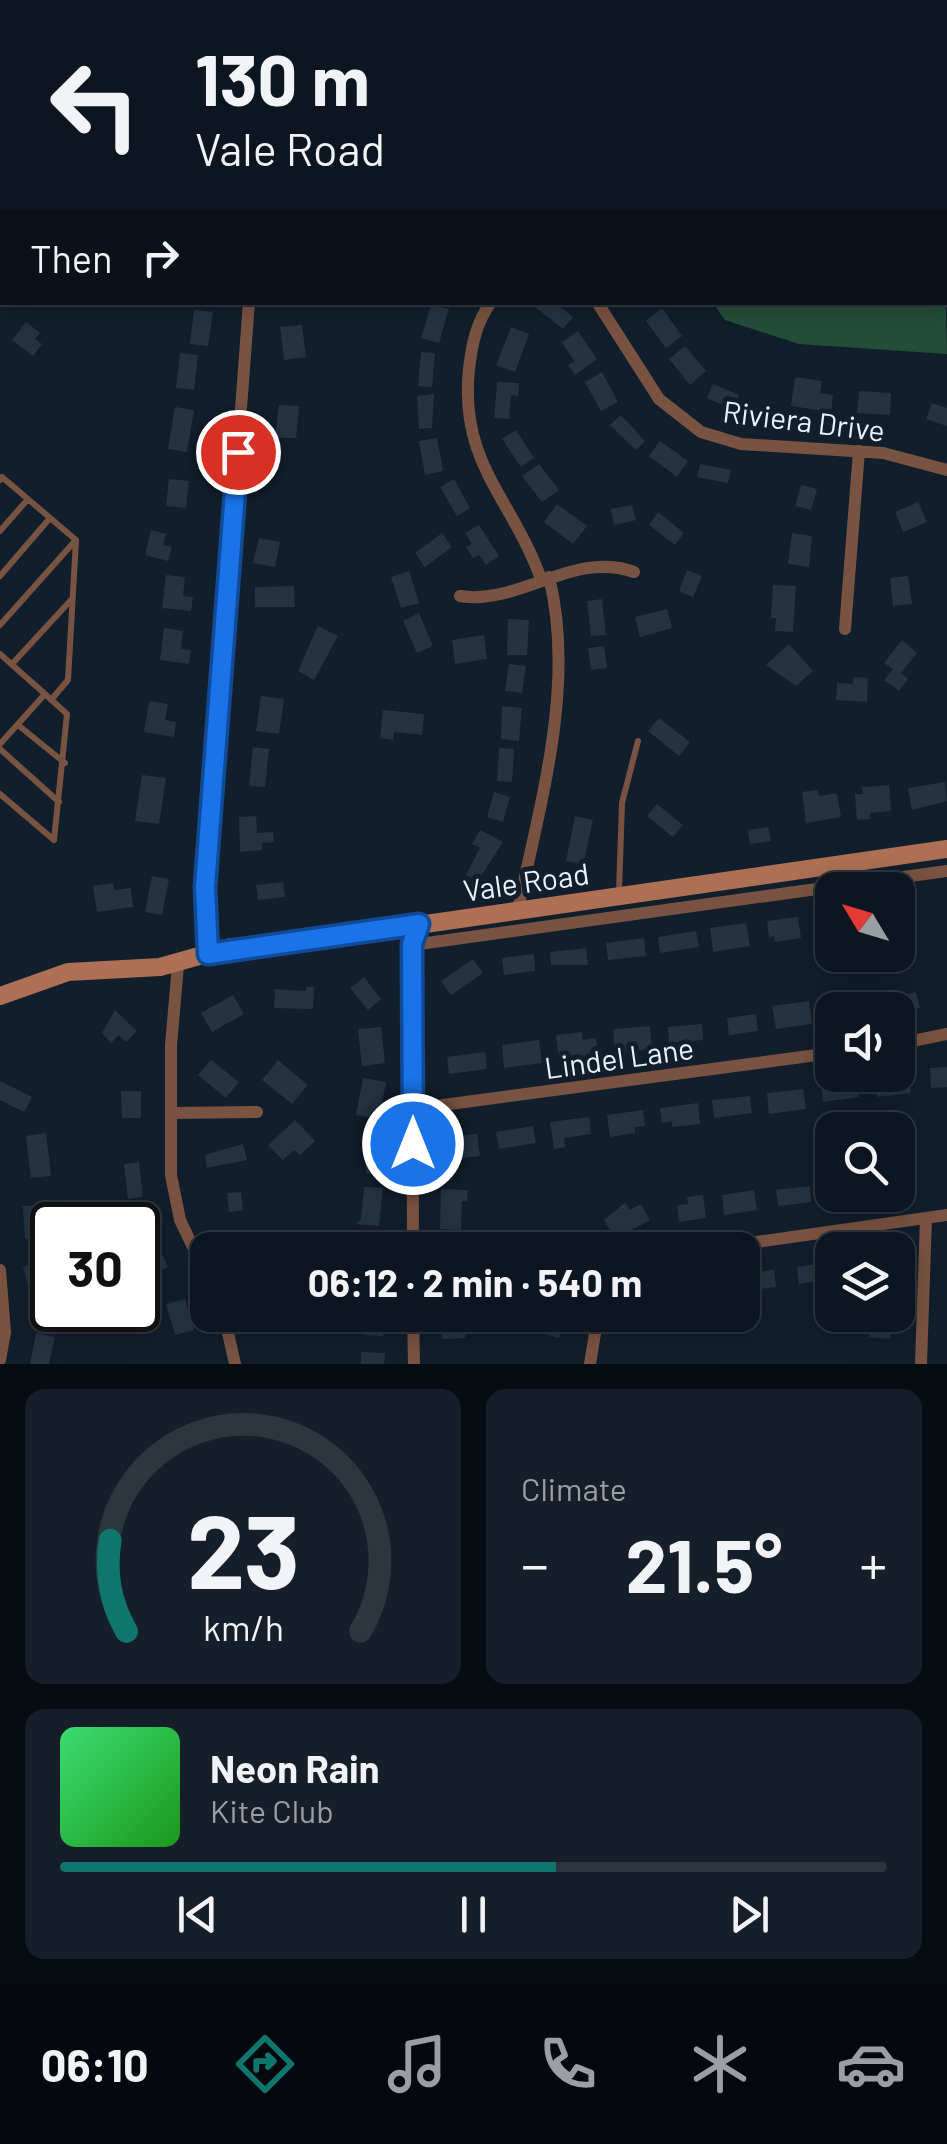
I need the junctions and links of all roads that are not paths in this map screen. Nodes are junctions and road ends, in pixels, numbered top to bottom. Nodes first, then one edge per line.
1 (249, 305) edge
2 (489, 305) edge
3 (600, 305) edge
4 (859, 451) junction
5 (947, 470) edge
6 (0, 480) edge
7 (28, 499) junction
8 (50, 518) junction
9 (0, 531) edge
10 (76, 540) junction
11 (634, 572) dead end
12 (0, 576) edge
13 (545, 578) junction
14 (460, 596) dead end
15 (74, 597) junction
16 (0, 625) edge
17 (845, 629) dead end
18 (0, 654) edge
19 (12, 664) junction
20 (48, 697) junction
21 (18, 725) junction
22 (638, 740) dead end
23 (0, 747) edge
24 (65, 762) junction
25 (0, 794) edge
26 (60, 802) junction
27 (947, 849) edge
28 (947, 871) edge
29 (619, 895) junction
30 (518, 909) junction
31 (410, 926) junction
32 (412, 944) junction
33 (208, 954) junction
34 (178, 964) junction
35 (0, 996) edge
36 (947, 1034) edge
37 (915, 1041) edge
38 (815, 1055) edge
39 (413, 1109) junction
40 (256, 1112) dead end
41 (171, 1113) junction
42 (947, 1215) edge
43 (926, 1218) junction
44 (413, 1232) edge
45 (760, 1242) edge
46 (190, 1246) edge
47 (0, 1270) edge
48 (228, 1332) edge
49 (414, 1332) edge
50 (595, 1332) edge
51 (0, 1360) edge
52 (235, 1364) edge
53 (414, 1364) edge
54 (590, 1364) edge
55 (921, 1364) edge

1 - 33 street
2 - 13 street
3 - 4 street, Riviera Drive
4 - 5 street, Riviera Drive
4 - 17 street
6 - 7 lane
7 - 8 lane
7 - 9 lane
8 - 10 lane
8 - 12 lane
10 - 15 lane
10 - 16 lane
11 - 13 street
13 - 14 street
13 - 30 street
15 - 19 lane
15 - 20 lane
18 - 19 lane
19 - 20 lane
20 - 21 lane
20 - 24 lane
21 - 23 lane
21 - 24 lane
22 - 29 lane
23 - 26 lane
24 - 26 lane
25 - 26 lane
27 - 29 main road, Vale Road
28 - 32 street
29 - 30 main road, Vale Road
30 - 31 main road, Vale Road
31 - 32 street
31 - 33 main road, Vale Road
32 - 39 street
33 - 34 main road, Vale Road
34 - 35 main road, Vale Road
34 - 41 street
36 - 37 street
38 - 39 street, Lindel Lane
39 - 44 street
40 - 41 street
41 - 46 street
42 - 43 street
43 - 45 street
43 - 55 street
47 - 51 street
48 - 52 street
49 - 53 street
50 - 54 street

